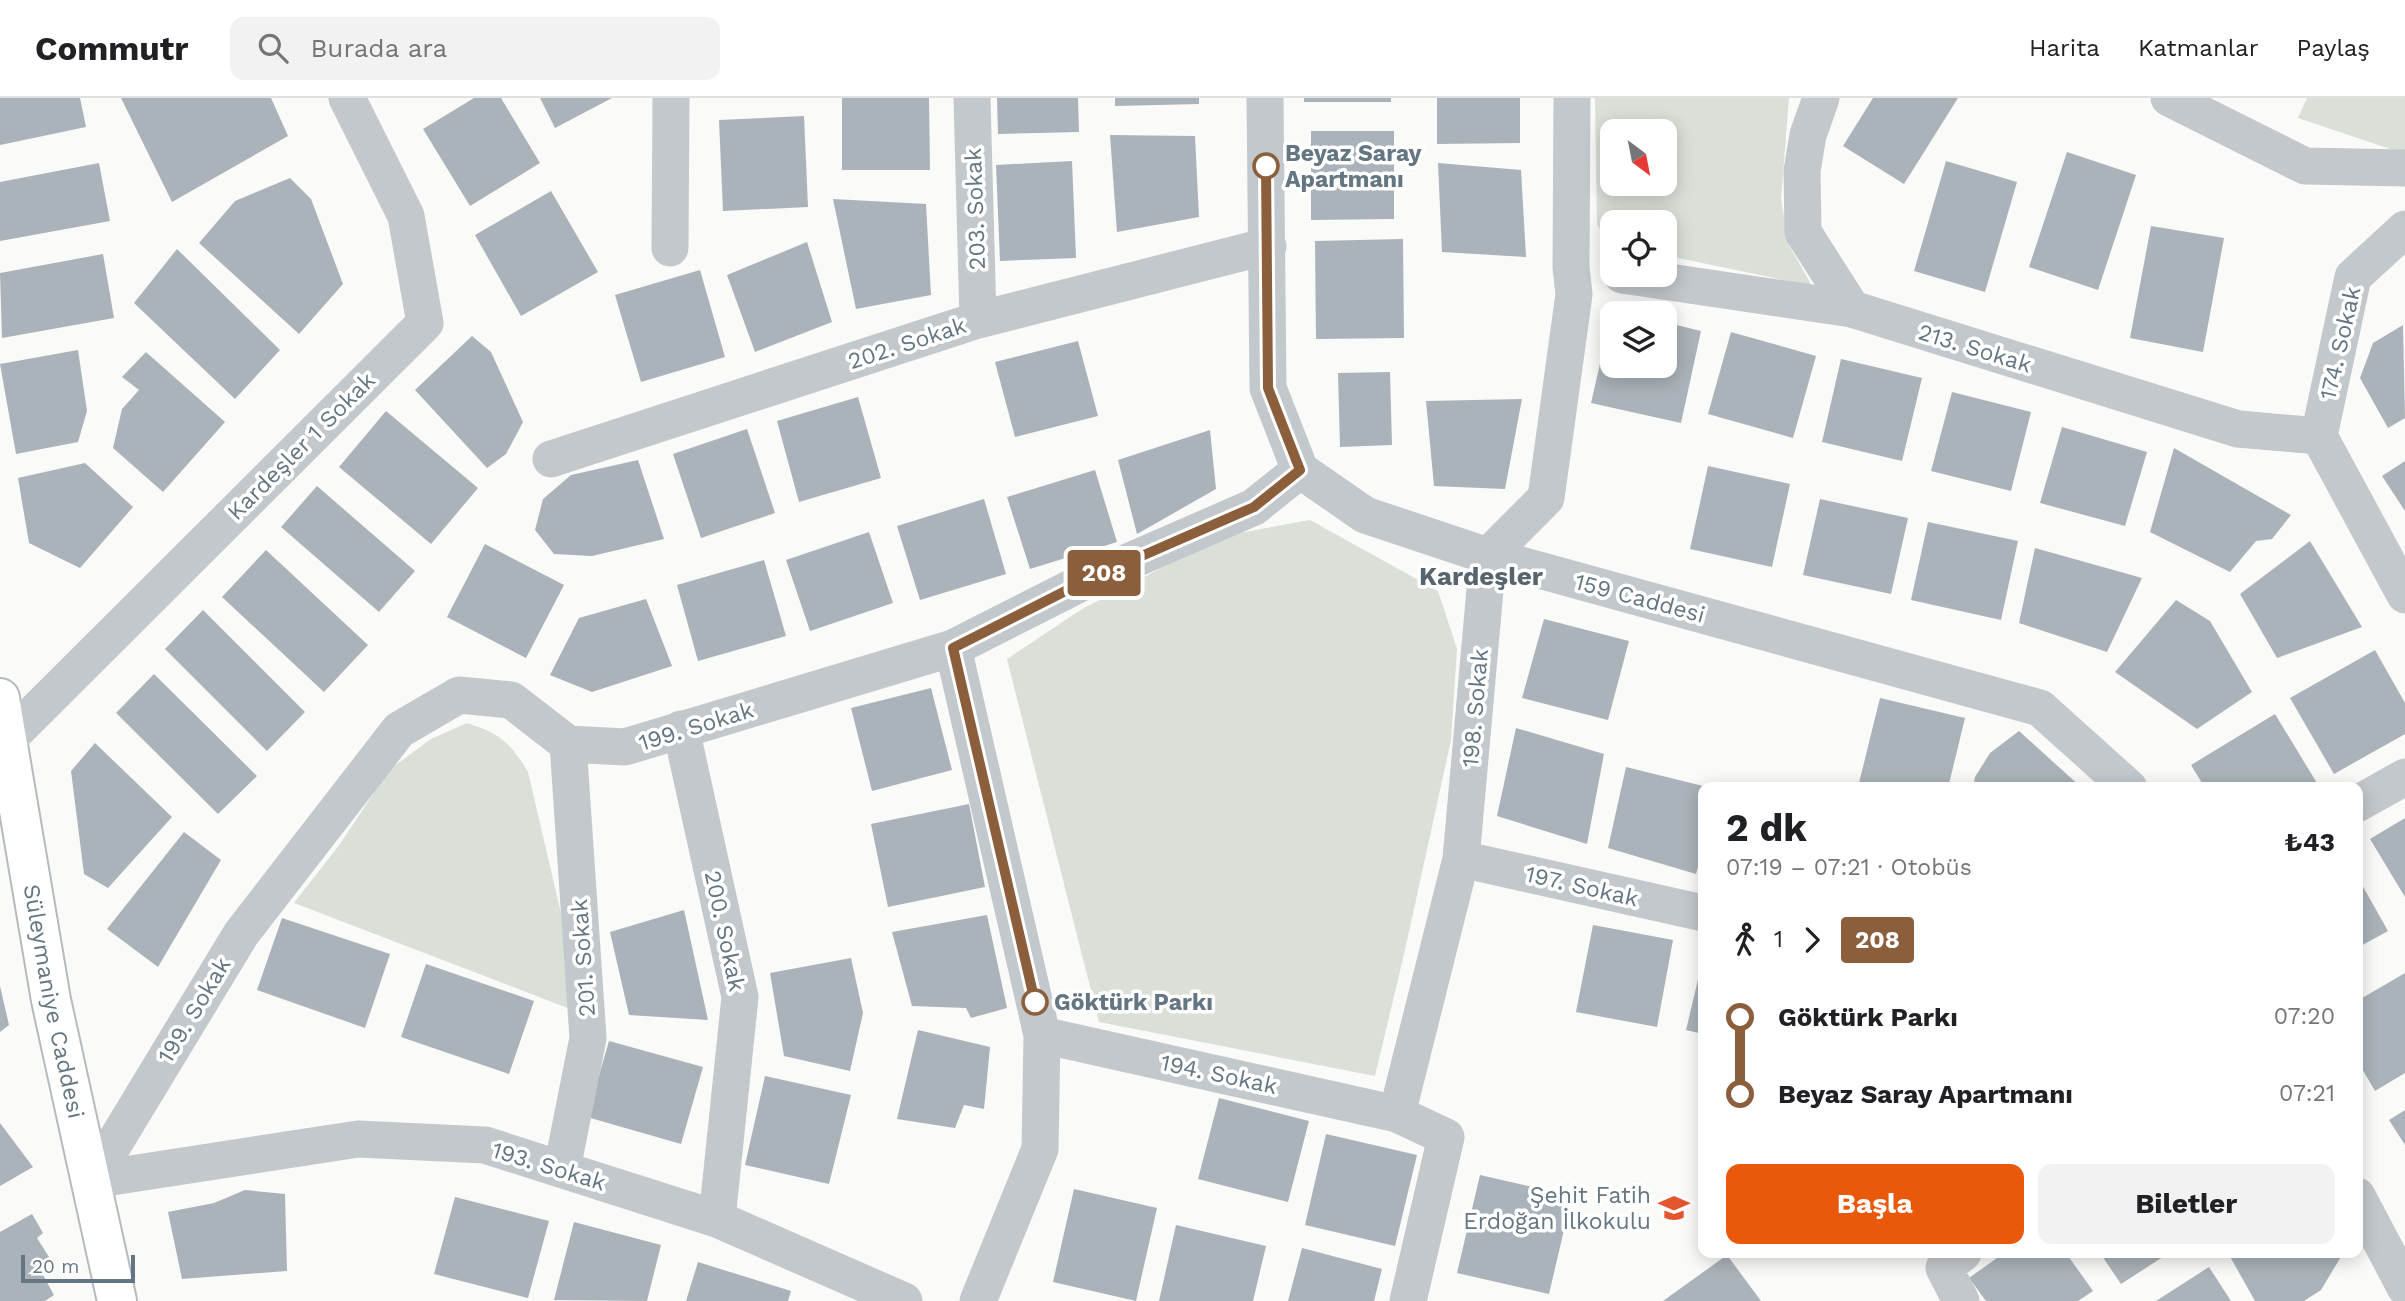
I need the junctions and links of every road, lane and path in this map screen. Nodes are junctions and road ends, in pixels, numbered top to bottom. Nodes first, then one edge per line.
1 (347, 98) edge
2 (671, 98) edge
3 (972, 98) edge
4 (1265, 98) edge
5 (1572, 98) edge
6 (1821, 98) edge
7 (2169, 98) edge
8 (2405, 168) edge
9 (2405, 229) edge
10 (1268, 246) junction
11 (670, 248) dead end
12 (1571, 267) junction
13 (1600, 271) edge
14 (1677, 283) edge
15 (1852, 309) junction
16 (978, 320) junction
17 (2319, 436) junction
18 (551, 459) dead end
19 (1300, 470) junction
20 (1489, 556) junction
21 (2405, 595) edge
22 (953, 648) junction
23 (0, 698) edge
24 (681, 729) junction
25 (4, 743) edge
26 (568, 744) junction
27 (2405, 777) edge
28 (2122, 782) edge
29 (2363, 801) edge
30 (1461, 859) junction
31 (1698, 912) edge
32 (1042, 1035) junction
33 (1397, 1114) junction
34 (562, 1169) junction
35 (92, 1180) junction
36 (2363, 1207) edge
37 (717, 1219) junction
38 (1957, 1258) edge
39 (2405, 1287) edge
40 (117, 1301) edge
41 (904, 1301) edge
42 (978, 1301) edge
43 (1408, 1301) edge
44 (1961, 1301) edge

1 - 25 street, Kardeşler 1 Sokak
2 - 11 street
3 - 16 street, 203. Sokak
4 - 10 street
5 - 12 street
6 - 15 street
7 - 8 street
9 - 17 street, 174. Sokak
10 - 16 street, 202. Sokak
10 - 19 street
12 - 13 street
12 - 20 street
14 - 15 street, 213. Sokak
15 - 17 street, 213. Sokak
16 - 18 street, 202. Sokak
17 - 21 street
19 - 20 street, 159 Caddesi
19 - 22 street, 199. Sokak
20 - 28 street, 159 Caddesi
20 - 30 street, 198. Sokak
22 - 24 street, 199. Sokak
22 - 32 street
23 - 25 main road, Süleymaniye Caddesi
24 - 26 street, 199. Sokak
24 - 37 street, 200. Sokak
25 - 35 main road, Süleymaniye Caddesi
26 - 34 street, 201. Sokak
26 - 35 street, 199. Sokak
27 - 29 street
30 - 31 street, 197. Sokak
30 - 33 street, 198. Sokak
32 - 33 street, 194. Sokak
32 - 42 street
33 - 43 street
34 - 35 street, 193. Sokak
34 - 37 street, 193. Sokak
35 - 40 main road, Süleymaniye Caddesi
36 - 39 street
37 - 41 street, 193. Sokak
38 - 44 street

